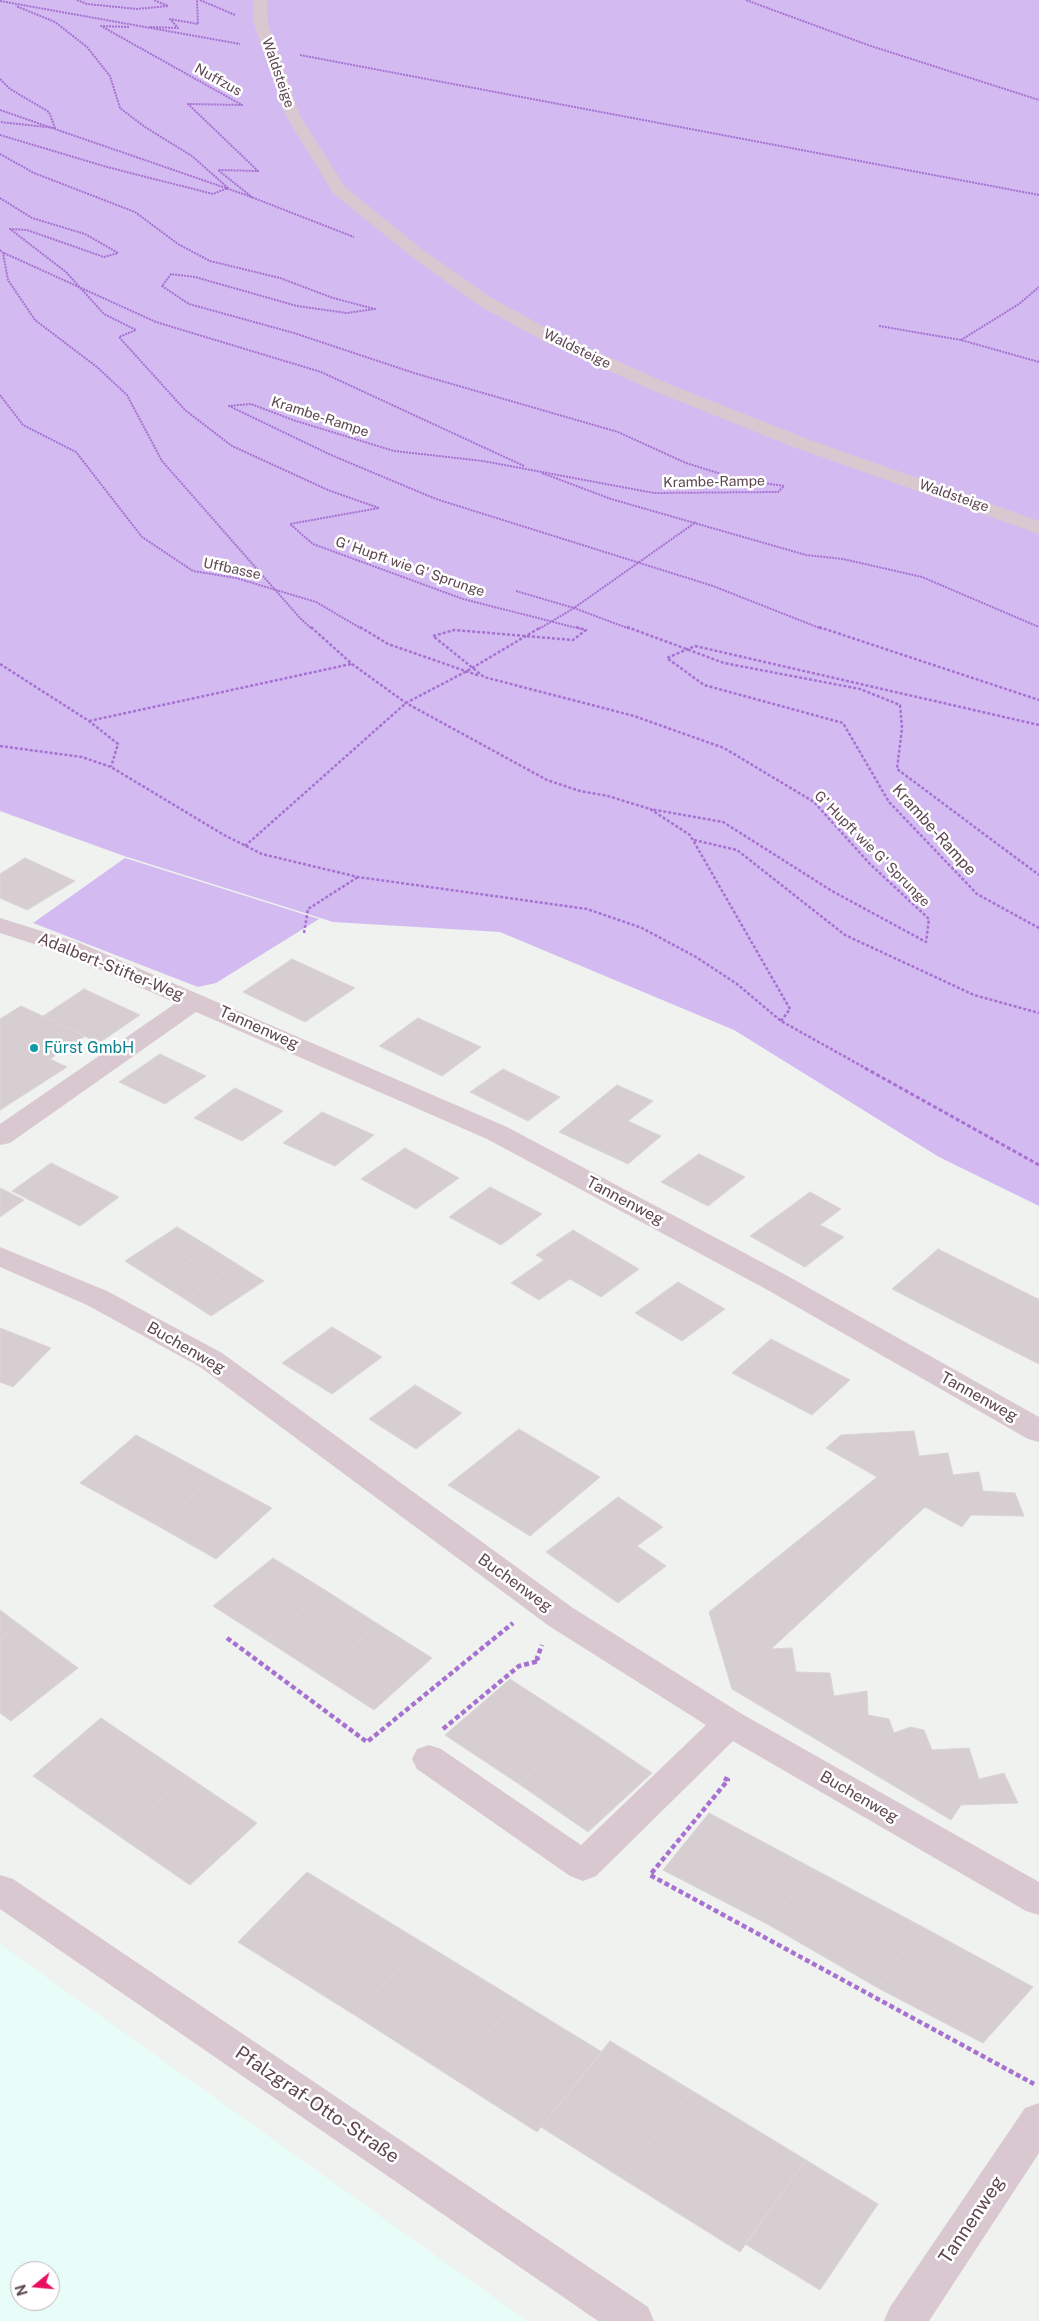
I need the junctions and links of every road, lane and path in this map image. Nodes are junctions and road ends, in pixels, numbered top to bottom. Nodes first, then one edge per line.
1 (4, 0) edge
2 (77, 0) edge
3 (154, 0) edge
4 (199, 0) edge
5 (260, 0) edge
6 (746, 0) edge
7 (0, 1) edge
8 (8, 3) junction
9 (261, 24) junction
10 (140, 27) junction
11 (270, 50) junction
12 (0, 79) edge
13 (1039, 100) edge
14 (0, 110) edge
15 (0, 122) edge
16 (54, 128) junction
17 (0, 135) edge
18 (0, 154) edge
19 (228, 188) junction
20 (1039, 195) edge
21 (0, 198) edge
22 (253, 198) junction
23 (355, 237) dead end
24 (1, 252) edge
25 (78, 287) junction
26 (1039, 287) edge
27 (879, 326) dead end
28 (961, 340) junction
29 (1039, 362) edge
30 (0, 395) edge
31 (533, 469) junction
32 (696, 522) junction
33 (1039, 528) edge
34 (637, 564) junction
35 (274, 589) junction
36 (516, 591) dead end
37 (574, 608) junction
38 (551, 621) junction
39 (1039, 627) edge
40 (525, 636) junction
41 (688, 649) junction
42 (0, 664) edge
43 (352, 664) junction
44 (472, 668) junction
45 (467, 671) junction
46 (484, 677) junction
47 (1039, 700) edge
48 (406, 703) junction
49 (88, 721) junction
50 (1039, 724) edge
51 (0, 746) edge
52 (111, 767) junction
53 (650, 809) junction
54 (694, 840) junction
55 (245, 846) junction
56 (1039, 875) edge
57 (358, 877) junction
58 (0, 925) edge
59 (1039, 928) edge
60 (304, 933) dead end
61 (195, 1001) junction
62 (1039, 1013) edge
63 (781, 1021) junction
64 (0, 1137) edge
65 (1039, 1165) edge
66 (0, 1256) edge
67 (1039, 1431) edge
68 (550, 1609) junction
69 (227, 1638) dead end
70 (730, 1722) junction
71 (429, 1759) joint
72 (693, 1759) junction
73 (0, 1890) edge
74 (1039, 1900) edge
75 (1039, 2087) edge
76 (1039, 2120) edge
77 (633, 2321) edge
78 (905, 2321) edge

1 - 8 path
2 - 3 path
4 - 9 path
4 - 10 path, Nuffzus
5 - 9 street, Waldsteige
6 - 13 path
7 - 8 path
8 - 10 path
8 - 19 path
9 - 11 street, Waldsteige
10 - 11 path
10 - 22 path, Nuffzus
11 - 20 path
11 - 33 street, Waldsteige
12 - 16 path
14 - 16 path
15 - 16 path
16 - 19 path
17 - 19 path
18 - 31 path, Krambe-Rampe
19 - 22 path
21 - 25 path, G' Hupft wie G' Sprunge
22 - 23 path
24 - 25 path
24 - 35 path
25 - 31 path
25 - 38 path, G' Hupft wie G' Sprunge
26 - 28 path
27 - 28 path
28 - 29 path
30 - 35 path, Uffbasse
31 - 32 path
31 - 34 path, Krambe-Rampe
32 - 34 path
32 - 39 path
34 - 37 path
34 - 47 path, Krambe-Rampe
35 - 43 path
35 - 45 path, Uffbasse
36 - 37 path
37 - 38 path
37 - 41 path
38 - 40 path
38 - 40 path, G' Hupft wie G' Sprunge
40 - 44 path
40 - 44 path, G' Hupft wie G' Sprunge
41 - 50 path
41 - 56 path
41 - 59 path, Krambe-Rampe
42 - 49 path
43 - 48 path
43 - 49 path
44 - 45 path
44 - 46 path, G' Hupft wie G' Sprunge
45 - 46 path, Uffbasse
45 - 48 path
46 - 53 path, G' Hupft wie G' Sprunge
48 - 53 path
48 - 55 path
49 - 52 path
51 - 52 path
52 - 55 path
53 - 54 path
54 - 62 path
54 - 63 path
55 - 57 path
57 - 60 path
57 - 63 path
58 - 61 street, Adalbert-Stifter-Weg
61 - 64 street, Adalbert-Stifter-Weg
61 - 67 street, Tannenweg
63 - 65 path
66 - 68 street, Buchenweg
68 - 69 path
68 - 70 street, Buchenweg
68 - 71 path
70 - 72 street
70 - 74 street, Buchenweg
71 - 72 street
72 - 75 path
73 - 77 street, Pfalzgraf-Otto-Straße
76 - 78 street, Tannenweg

